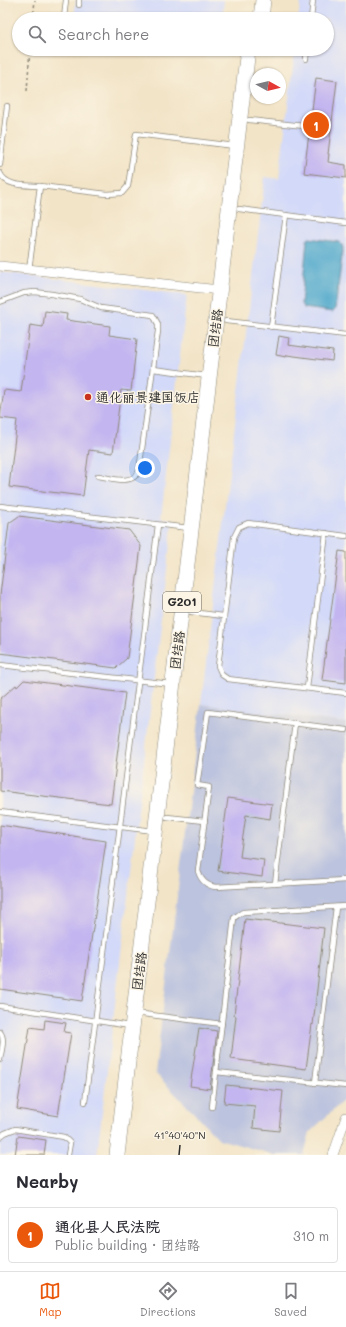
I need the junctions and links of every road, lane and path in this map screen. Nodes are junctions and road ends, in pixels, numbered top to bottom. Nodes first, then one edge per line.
1 (35, 0) edge
2 (66, 0) edge
3 (254, 0) edge
4 (264, 0) edge
5 (313, 0) edge
6 (34, 12) edge
7 (65, 12) edge
8 (252, 12) edge
9 (262, 12) edge
10 (312, 12) edge
11 (30, 56) edge
12 (247, 56) edge
13 (257, 56) edge
14 (306, 56) edge
15 (306, 59) dead end
16 (27, 91) dead end
17 (7, 106) dead end
18 (249, 120) junction
19 (304, 126) dead end
20 (2, 128) edge
21 (236, 146) junction
22 (0, 165) edge
23 (0, 173) edge
24 (40, 186) junction
25 (239, 210) junction
26 (286, 215) junction
27 (346, 223) edge
28 (0, 266) edge
29 (29, 270) junction
30 (219, 290) junction
31 (0, 302) edge
32 (226, 321) junction
33 (272, 327) junction
34 (346, 335) edge
35 (153, 369) junction
36 (209, 376) junction
37 (98, 476) dead end
38 (0, 506) edge
39 (158, 525) junction
40 (191, 528) junction
41 (326, 533) junction
42 (346, 536) edge
43 (191, 612) junction
44 (223, 616) junction
45 (0, 665) edge
46 (138, 680) junction
47 (173, 684) junction
48 (307, 688) junction
49 (346, 693) edge
50 (295, 723) junction
51 (346, 730) edge
52 (0, 812) edge
53 (167, 817) junction
54 (205, 821) junction
55 (120, 827) junction
56 (155, 832) junction
57 (346, 880) edge
58 (274, 884) junction
59 (336, 906) junction
60 (346, 906) edge
61 (0, 1006) edge
62 (143, 1014) junction
63 (95, 1021) junction
64 (222, 1024) junction
65 (132, 1027) junction
66 (0, 1032) edge
67 (0, 1060) edge
68 (216, 1072) junction
69 (315, 1083) junction
70 (346, 1086) edge
71 (85, 1102) dead end
72 (212, 1107) dead end
73 (346, 1117) edge
74 (0, 1137) edge
75 (68, 1155) edge
76 (117, 1155) edge
77 (127, 1155) edge
78 (333, 1155) edge

1 - 6 path
2 - 7 lane
3 - 8 highway
4 - 9 highway
5 - 10 lane
11 - 16 path
12 - 21 highway, 团结路 / G201
13 - 18 highway, 团结路 / G201
14 - 15 lane
17 - 20 lane
18 - 19 lane
18 - 25 highway, 团结路 / G201
20 - 22 lane
21 - 24 lane
21 - 30 highway, 团结路 / G201
23 - 24 lane
24 - 29 lane
25 - 26 lane
25 - 32 highway, 团结路 / G201
26 - 27 lane
26 - 33 lane
28 - 29 street
29 - 30 street
30 - 36 highway, 团结路 / G201
31 - 35 lane
32 - 33 lane
32 - 43 highway, 团结路 / G201
33 - 34 lane
35 - 36 lane
35 - 37 lane
36 - 40 highway, 团结路 / G201
38 - 39 lane
39 - 40 lane
39 - 46 lane
40 - 47 highway, 团结路 / G201
41 - 42 lane
41 - 44 lane
41 - 48 lane
43 - 44 lane
43 - 53 highway, 团结路 / G201
44 - 48 lane
45 - 46 lane
46 - 47 lane
46 - 55 lane
47 - 56 highway, 团结路 / G201
48 - 49 lane
50 - 51 lane
50 - 54 lane
50 - 58 lane
52 - 55 lane
53 - 54 lane
53 - 62 highway, 团结路 / G201
54 - 58 lane
55 - 56 lane
55 - 63 lane
56 - 65 highway, 团结路 / G201
57 - 58 lane
59 - 60 lane
59 - 64 lane
59 - 69 lane
61 - 63 lane
62 - 64 lane
62 - 77 highway, 团结路 / G201
63 - 65 lane
63 - 71 lane
64 - 68 lane
65 - 76 highway, 团结路 / G201
66 - 67 lane
68 - 69 lane
68 - 72 lane
69 - 70 lane
73 - 78 street
74 - 75 lane

